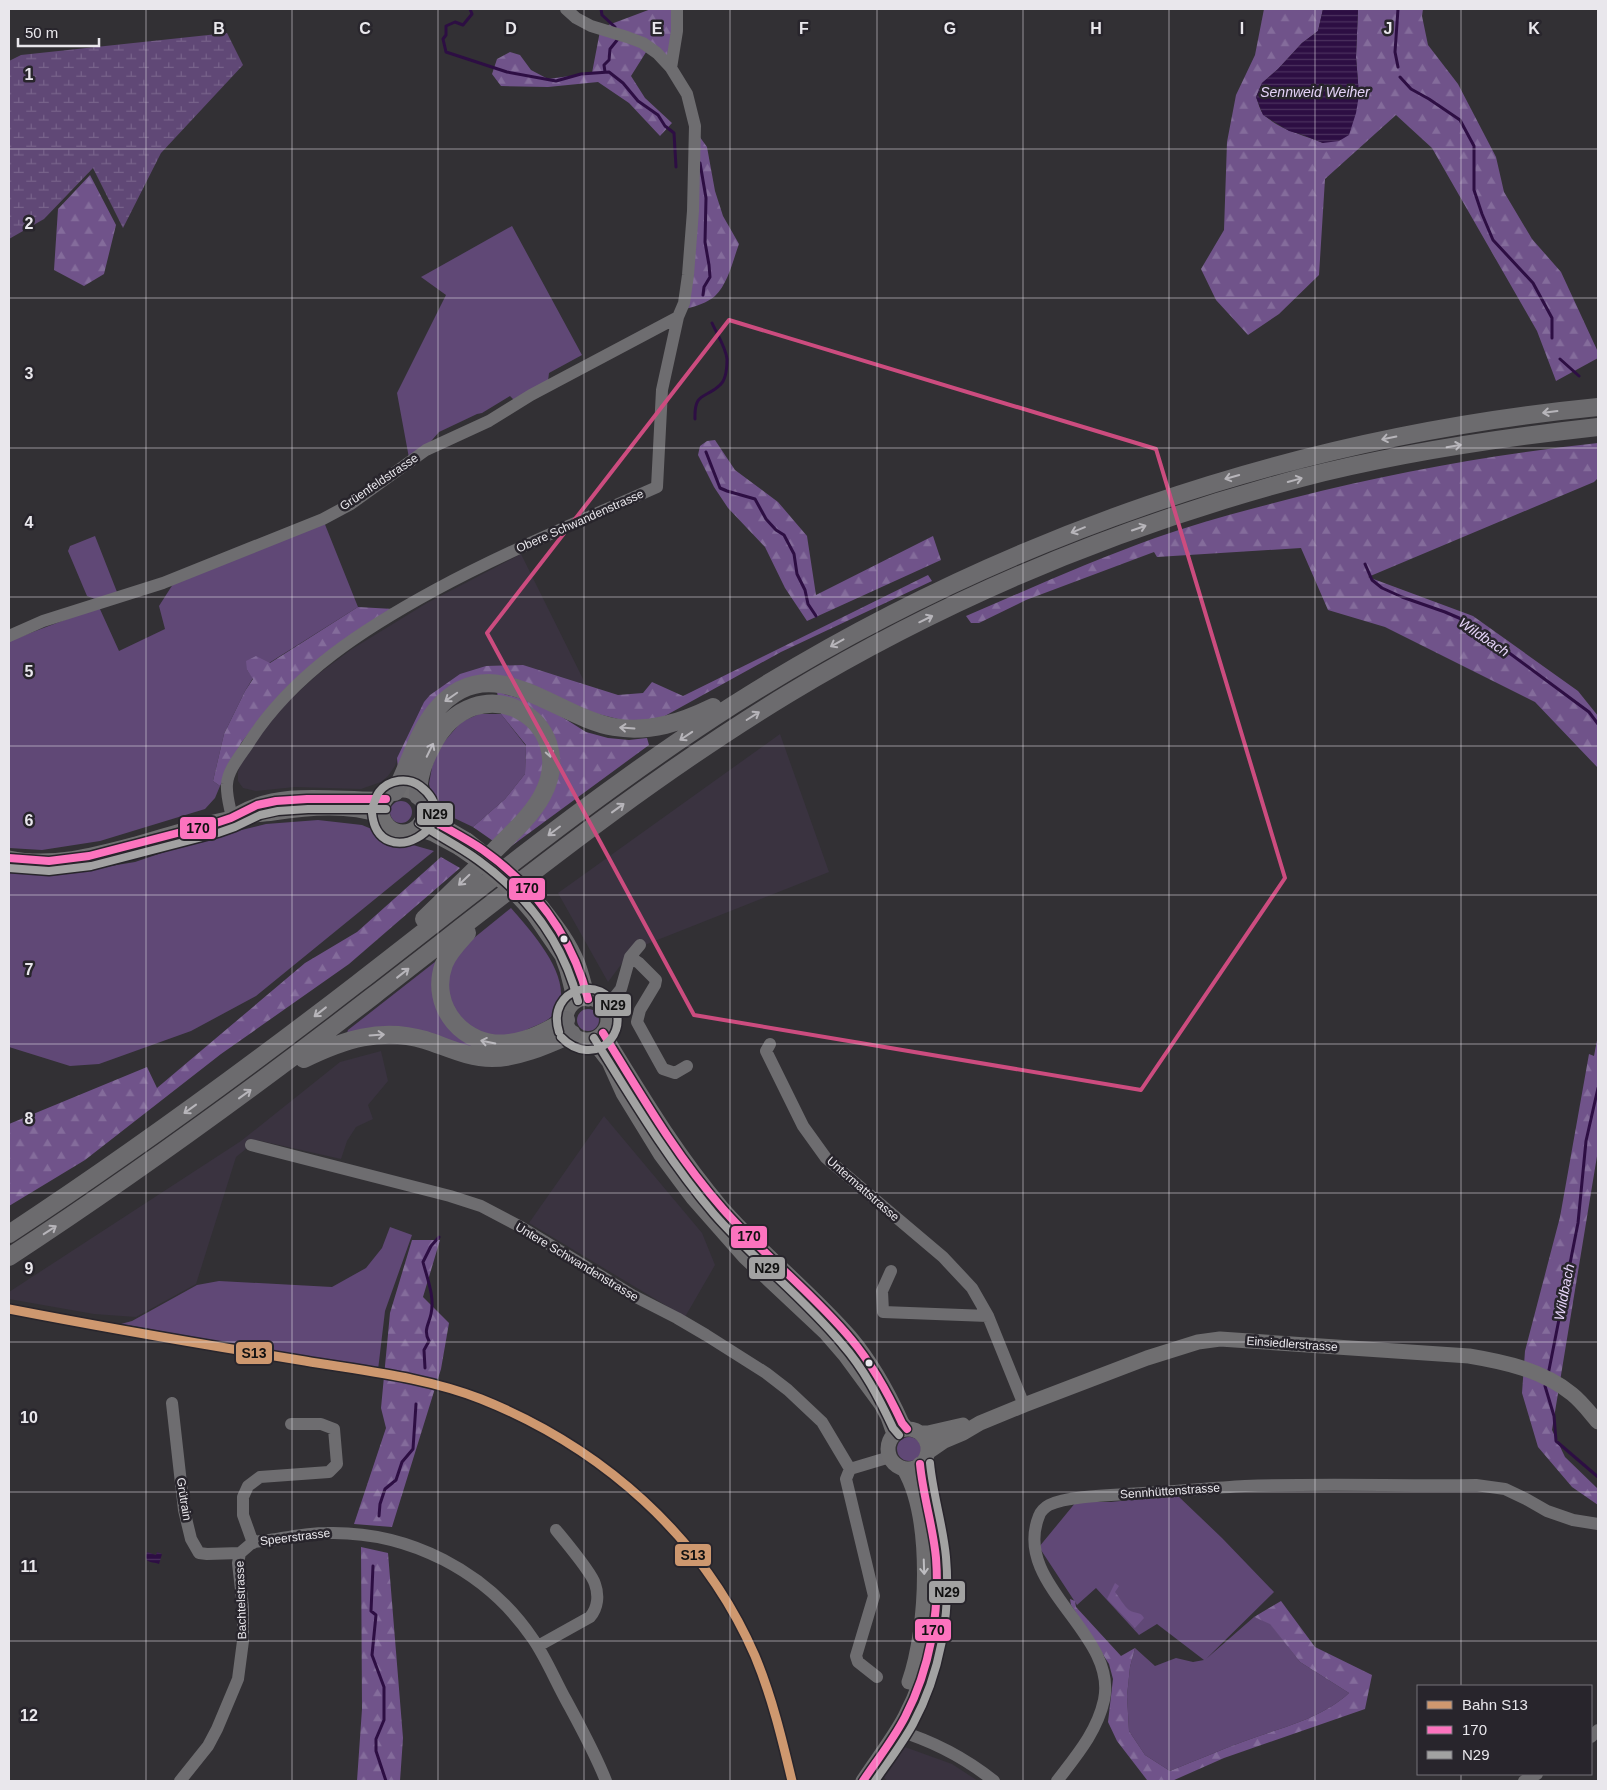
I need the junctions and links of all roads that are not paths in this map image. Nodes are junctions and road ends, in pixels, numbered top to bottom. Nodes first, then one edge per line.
1 (566, 9) edge
2 (678, 9) edge
3 (671, 68) junction
4 (678, 317) junction
5 (1598, 407) edge
6 (1598, 427) edge
7 (9, 636) edge
8 (801, 663) junction
9 (390, 795) junction
10 (418, 796) junction
11 (424, 815) junction
12 (382, 816) junction
13 (232, 818) junction
14 (415, 828) junction
15 (463, 844) junction
16 (9, 858) edge
17 (496, 900) junction
18 (640, 945) dead end
19 (630, 957) junction
20 (359, 982) junction
21 (581, 1000) junction
22 (605, 1009) junction
23 (569, 1027) junction
24 (597, 1036) junction
25 (770, 1044) dead end
26 (687, 1066) dead end
27 (267, 1077) junction
28 (251, 1145) dead end
29 (9, 1234) edge
30 (9, 1257) edge
31 (890, 1271) dead end
32 (988, 1316) junction
33 (172, 1403) dead end
34 (1024, 1406) junction
35 (1598, 1422) edge
36 (980, 1423) junction
37 (291, 1424) dead end
38 (908, 1432) junction
39 (890, 1457) junction
40 (924, 1458) junction
41 (850, 1469) junction
42 (904, 1469) junction
43 (1598, 1524) edge
44 (556, 1530) dead end
45 (252, 1543) junction
46 (240, 1553) junction
47 (538, 1646) junction
48 (876, 1677) dead end
49 (896, 1730) junction
50 (1535, 1775) edge
51 (180, 1781) edge
52 (606, 1781) edge
53 (863, 1781) edge
54 (994, 1781) edge
55 (1057, 1781) edge
56 (1524, 1781) edge

1 - 3 street, Obere Schwandenstrasse
2 - 3 street
3 - 4 street, Obere Schwandenstrasse
4 - 7 street, Grüenfeldstrasse
4 - 13 street, Obere Schwandenstrasse
5 -> 8 highway
17 -> 6 highway
8 -> 9 highway
8 -> 20 highway
9 - 10 main road
9 - 12 main road
9 - 13 main road
10 - 11 main road
10 -> 20 highway
11 - 14 main road
11 - 15 main road
12 - 13 main road
12 - 14 main road
13 - 16 main road
14 - 15 main road
15 - 21 main road, bridge
23 -> 17 highway
27 -> 17 highway
18 - 19 street
19 - 22 street
19 - 26 street
20 -> 29 highway
21 - 22 main road
21 - 23 main road
22 - 24 main road
23 - 24 main road
27 -> 23 highway
24 - 38 main road
25 - 32 street, Untermattstrasse
30 -> 27 highway
28 - 41 street, Untere Schwandenstrasse
31 - 32 street
32 - 34 street, Untermattstrasse
33 - 46 street, Grütrain
34 - 35 main road, Einsiedlerstrasse
34 - 36 main road, Einsiedlerstrasse
36 - 38 main road, Einsiedlerstrasse
36 - 40 main road, Einsiedlerstrasse
37 - 45 street, Speerstrasse
38 - 39 main road
38 - 40 main road
39 - 41 street
39 - 42 main road
40 - 42 main road
40 - 49 main road
41 - 48 street
42 -> 49 main road
43 - 55 street, Sennhüttenstrasse
44 - 47 street
45 - 46 street, Speerstrasse
45 - 47 street, Speerstrasse
46 - 51 street, Bachtelstrasse
47 - 52 street, Speerstrasse
49 - 53 main road
49 - 54 street
50 - 56 street

